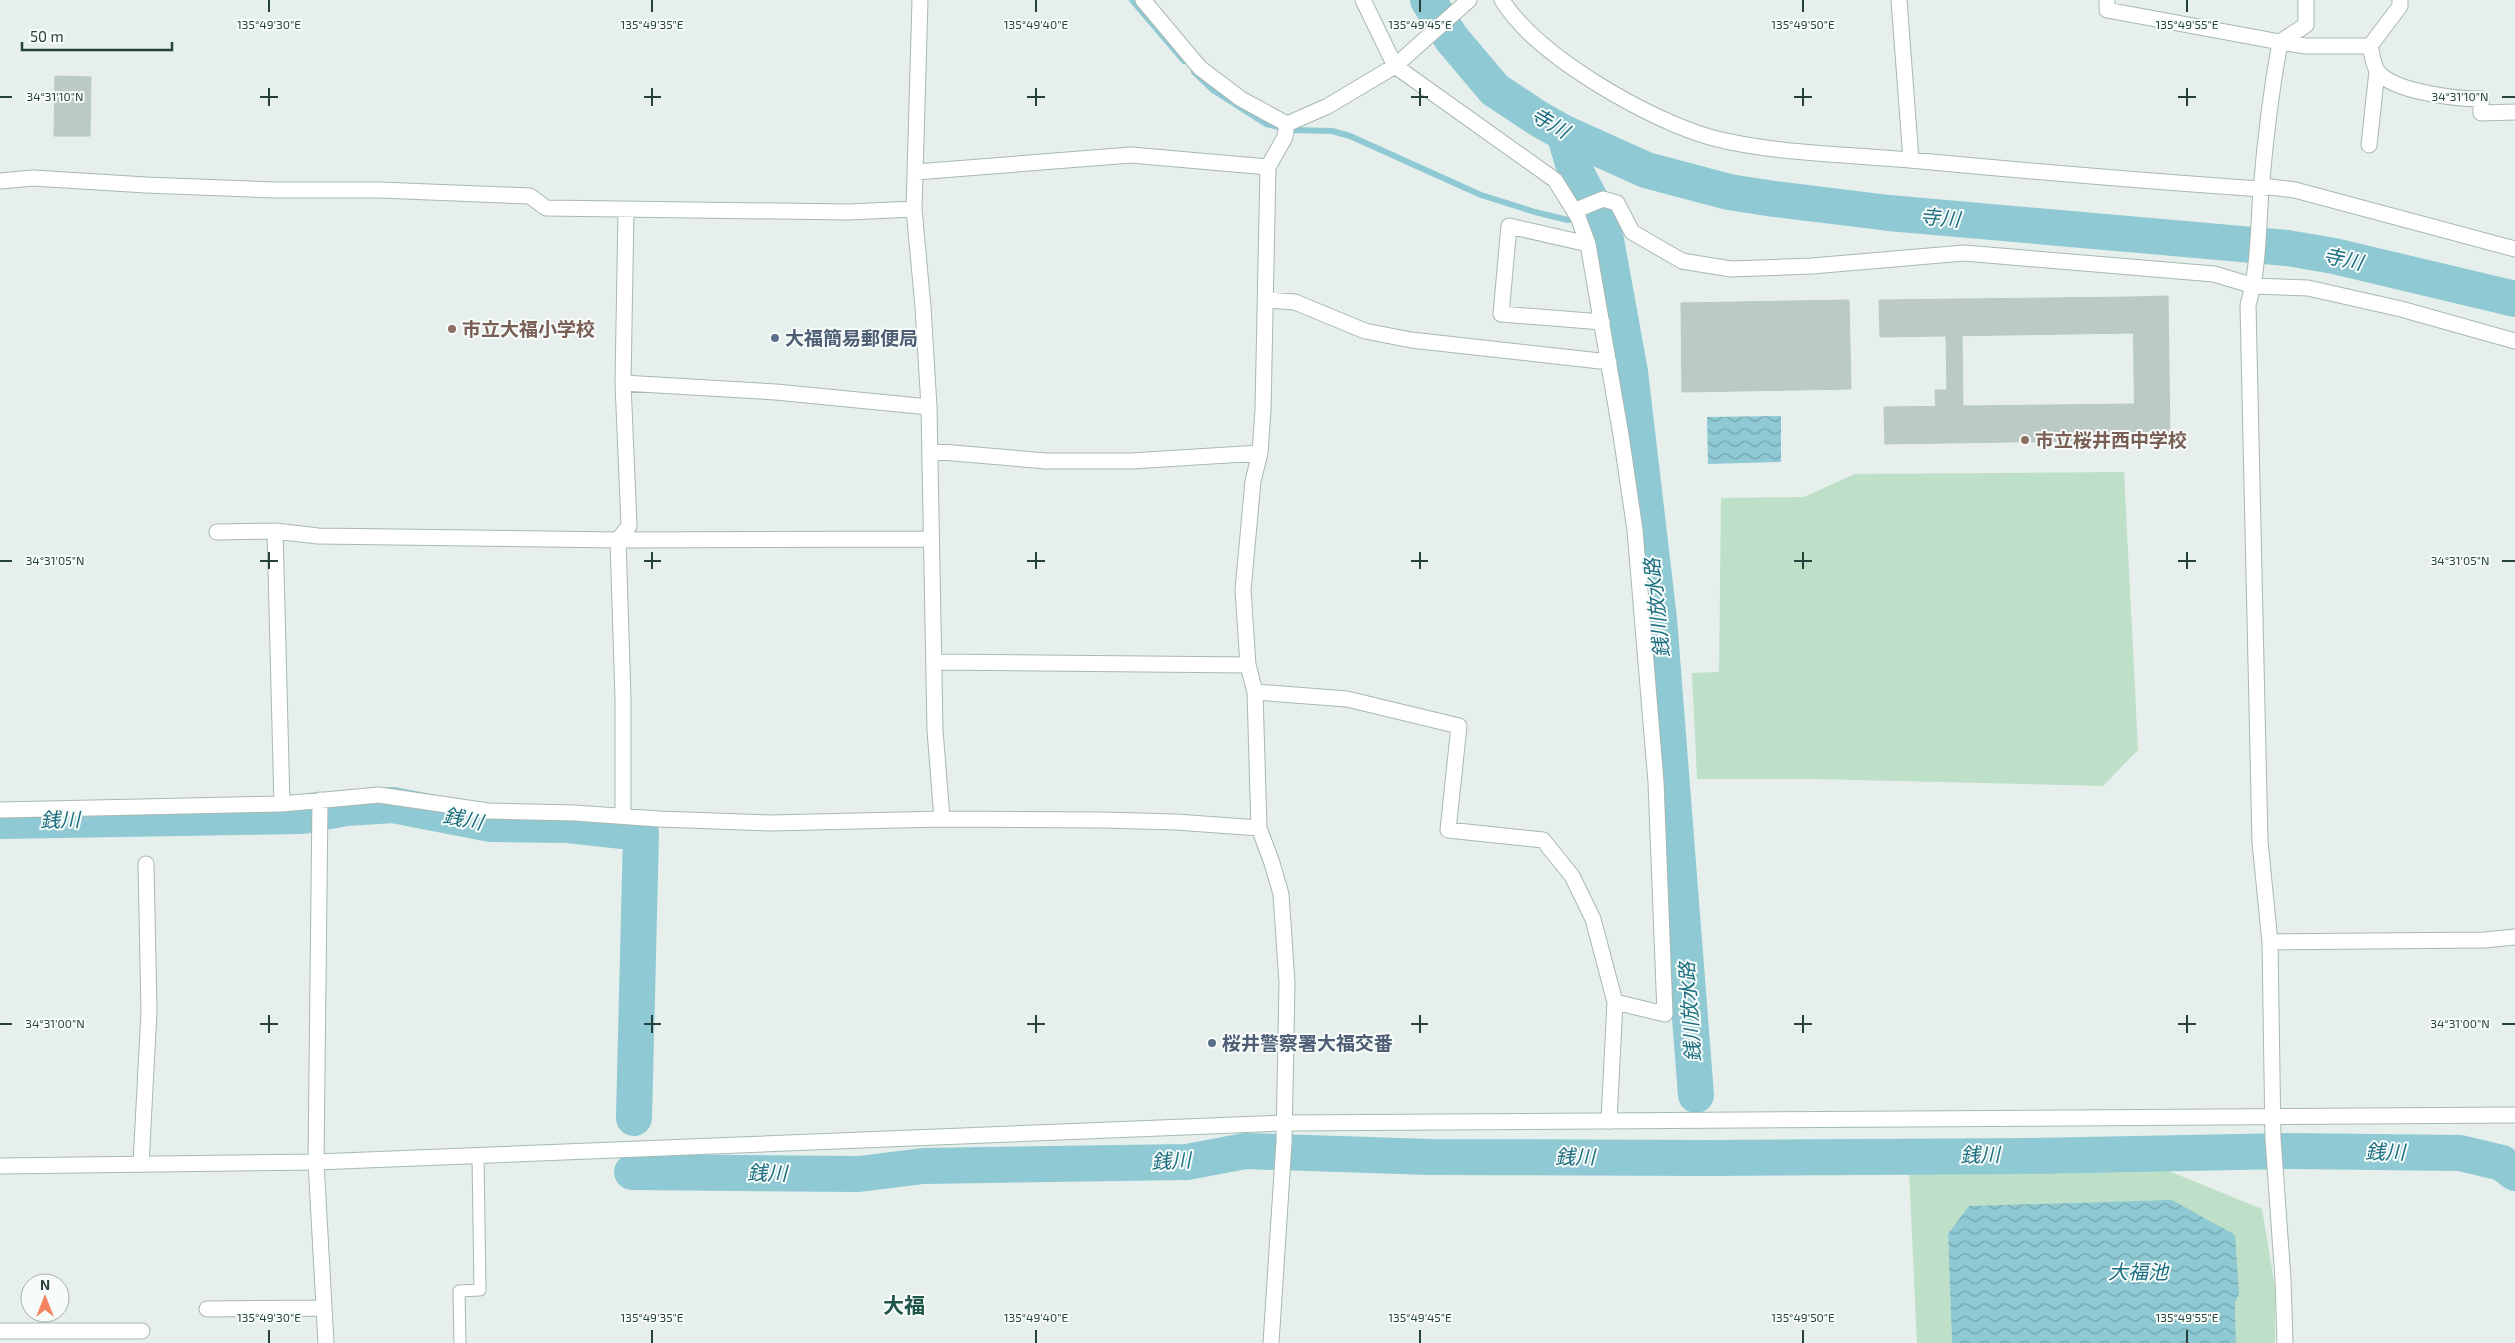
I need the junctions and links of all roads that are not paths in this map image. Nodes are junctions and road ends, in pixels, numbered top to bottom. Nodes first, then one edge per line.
1 (920, 0) edge
2 (1143, 0) edge
3 (1363, 0) edge
4 (1469, 0) edge
5 (1502, 0) edge
6 (1899, 0) edge
7 (2107, 0) edge
8 (2306, 0) edge
9 (2400, 0) edge
10 (2280, 42) junction
11 (2370, 46) junction
12 (1400, 62) junction
13 (2377, 72) junction
14 (2515, 112) edge
15 (1286, 130) junction
16 (2369, 145) dead end
17 (1911, 160) junction
18 (1268, 167) junction
19 (916, 172) junction
20 (0, 180) edge
21 (2261, 196) junction
22 (914, 209) junction
23 (626, 210) junction
24 (1581, 225) junction
25 (2515, 249) edge
26 (2254, 280) junction
27 (1265, 300) junction
28 (1602, 322) junction
29 (2515, 341) edge
30 (1610, 362) junction
31 (623, 383) junction
32 (929, 407) junction
33 (930, 451) junction
34 (1260, 453) junction
35 (275, 531) junction
36 (217, 532) dead end
37 (930, 539) junction
38 (618, 540) junction
39 (934, 662) junction
40 (1248, 665) junction
41 (1255, 692) junction
42 (320, 800) junction
43 (282, 804) junction
44 (0, 810) edge
45 (623, 816) junction
46 (942, 819) junction
47 (1259, 828) junction
48 (146, 864) dead end
49 (2515, 937) edge
50 (2270, 942) junction
51 (1615, 1002) junction
52 (2515, 1114) edge
53 (2273, 1116) junction
54 (1609, 1121) junction
55 (1284, 1123) junction
56 (478, 1156) junction
57 (316, 1162) junction
58 (141, 1164) junction
59 (0, 1166) edge
60 (324, 1308) junction
61 (207, 1309) dead end
62 (0, 1331) edge
63 (142, 1331) dead end
64 (326, 1343) edge
65 (460, 1343) edge
66 (1271, 1343) edge
67 (2285, 1343) edge

1 - 19 street
2 - 15 street
3 - 12 street
4 - 12 street
5 - 17 street
6 - 17 street
7 - 10 street
8 - 10 street
9 - 11 street
10 - 11 street
10 - 21 street
11 - 13 street
12 - 15 street
12 - 24 street
13 - 14 street
13 - 16 street
15 - 18 street
17 - 21 street
18 - 19 street
18 - 27 street
19 - 22 street
20 - 23 street
21 - 25 street
21 - 26 street
22 - 23 street
22 - 32 street
23 - 31 street
24 - 26 street
24 - 28 street
24 - 28 street
26 - 29 street
26 - 50 street
27 - 30 street
27 - 34 street
28 - 30 street
30 - 51 street
31 - 32 street
31 - 38 street
32 - 33 street
33 - 34 street
33 - 37 street
34 - 40 street
35 - 36 street
35 - 38 street
35 - 43 street
37 - 38 street
37 - 39 street
38 - 45 street
39 - 40 street
39 - 46 street
40 - 41 street
41 - 47 street
41 - 51 street
42 - 43 street
42 - 45 street
42 - 57 street
43 - 44 street
45 - 46 street
46 - 47 street
47 - 55 street
48 - 58 street
49 - 50 street
50 - 53 street
51 - 54 street
52 - 53 street
53 - 54 street
53 - 67 street
54 - 55 street
55 - 56 street
55 - 66 street
56 - 57 street
56 - 65 lane
57 - 58 street
57 - 60 street
58 - 59 street
60 - 61 street
60 - 64 street
62 - 63 street

